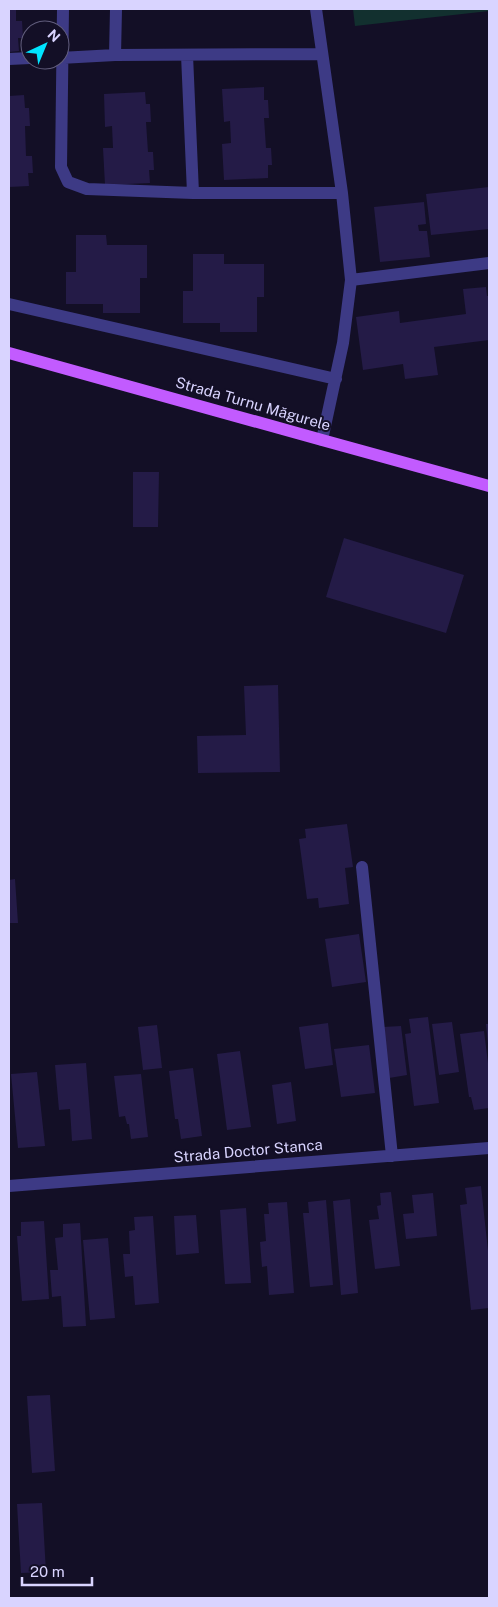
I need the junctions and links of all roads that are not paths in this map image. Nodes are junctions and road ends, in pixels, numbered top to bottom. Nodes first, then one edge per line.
1 (116, 9) edge
2 (316, 9) edge
3 (322, 54) junction
4 (115, 55) junction
5 (187, 55) junction
6 (70, 58) edge
7 (61, 70) edge
8 (193, 193) junction
9 (342, 193) junction
10 (489, 264) edge
11 (352, 280) junction
12 (9, 304) edge
13 (9, 353) edge
14 (336, 379) junction
15 (322, 440) junction
16 (489, 486) edge
17 (362, 867) dead end
18 (489, 1148) edge
19 (392, 1156) junction
20 (9, 1186) edge

1 - 4 street
2 - 3 street
3 - 5 street
3 - 9 street
4 - 5 street
4 - 6 street
5 - 8 street
7 - 8 street
8 - 9 street
9 - 11 street
10 - 11 street
11 - 14 street
12 - 14 street
13 - 15 main road, Strada Turnu Măgurele
14 - 15 street
15 - 16 main road, Strada Turnu Măgurele
17 - 19 street
18 - 19 street, Strada Doctor Stanca
19 - 20 street, Strada Doctor Stanca

